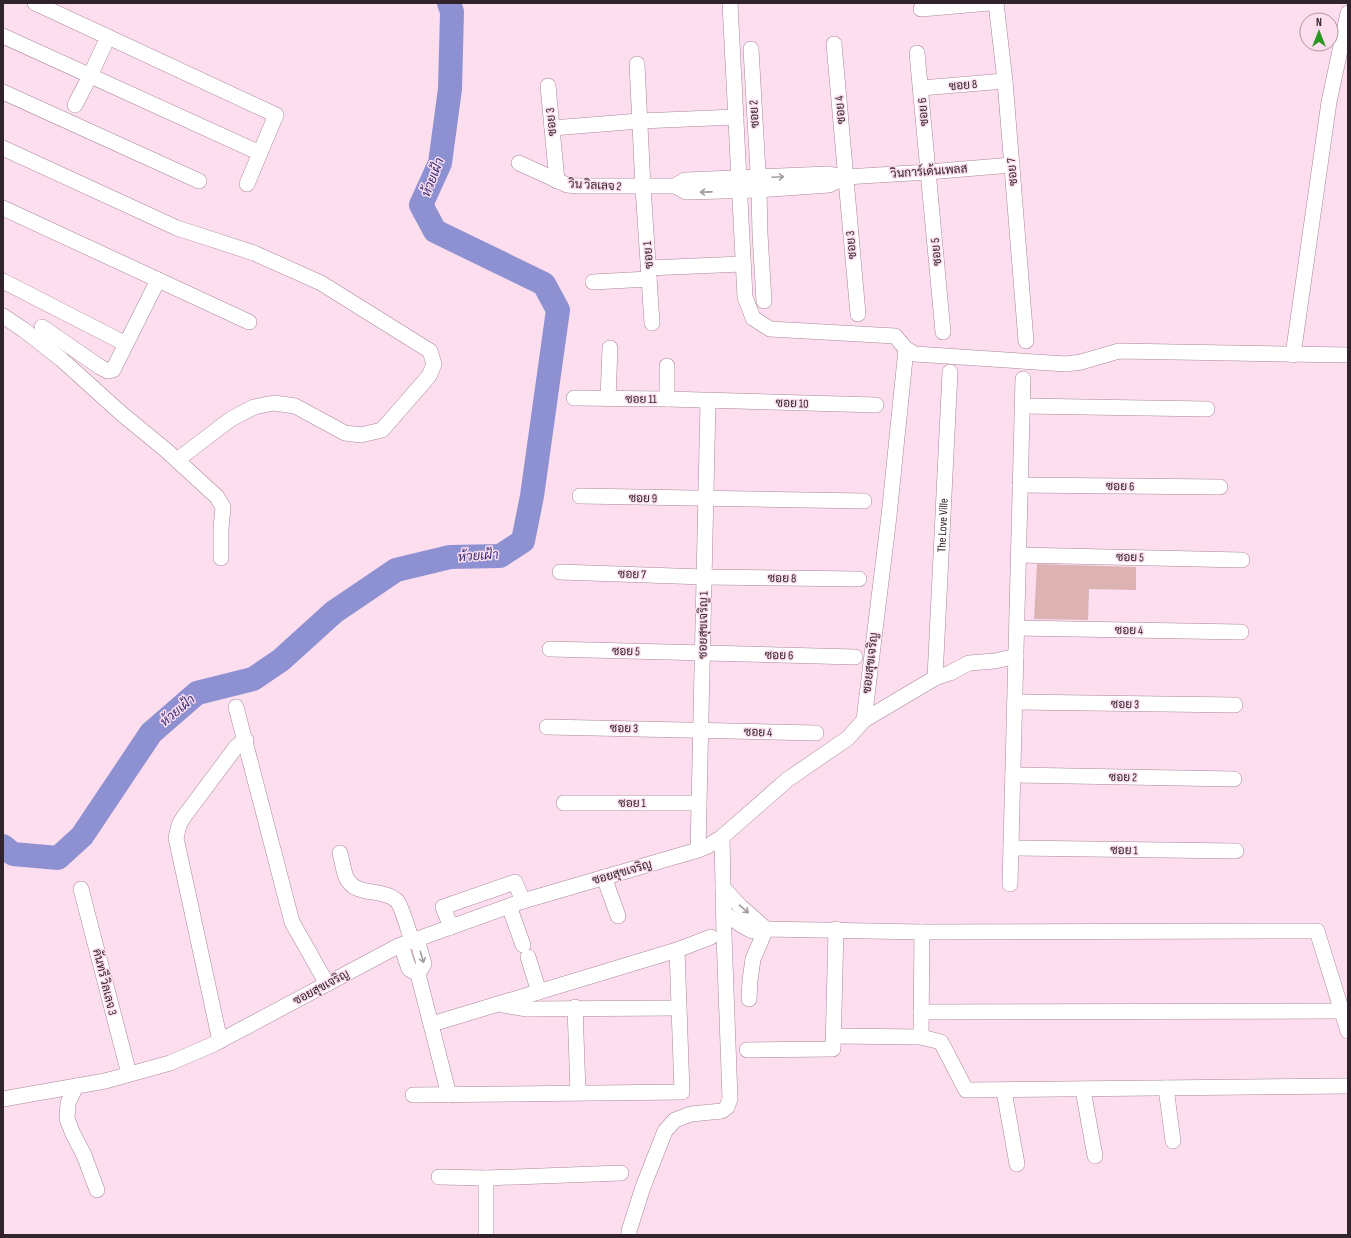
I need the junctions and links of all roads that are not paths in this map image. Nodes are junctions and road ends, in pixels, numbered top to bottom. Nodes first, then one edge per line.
1 (35, 3) edge
2 (730, 3) edge
3 (990, 3) edge
4 (996, 3) edge
5 (920, 9) dead end
6 (1348, 13) edge
7 (3, 36) edge
8 (108, 37) junction
9 (834, 44) dead end
10 (750, 50) dead end
11 (917, 53) dead end
12 (636, 64) dead end
13 (90, 76) junction
14 (1005, 81) junction
15 (548, 86) dead end
16 (920, 88) junction
17 (3, 92) edge
18 (75, 106) dead end
19 (736, 116) junction
20 (640, 121) junction
21 (552, 128) junction
22 (3, 148) edge
23 (260, 153) junction
24 (519, 163) dead end
25 (1012, 165) junction
26 (928, 172) junction
27 (845, 177) junction
28 (198, 181) dead end
29 (557, 181) junction
30 (247, 184) dead end
31 (758, 184) junction
32 (739, 185) junction
33 (643, 186) junction
34 (3, 208) edge
35 (743, 264) junction
36 (649, 273) junction
37 (158, 280) junction
38 (3, 281) edge
39 (593, 282) dead end
40 (764, 301) dead end
41 (858, 314) dead end
42 (3, 316) edge
43 (249, 322) dead end
44 (652, 323) dead end
45 (42, 326) dead end
46 (943, 332) dead end
47 (1026, 341) dead end
48 (126, 344) junction
49 (610, 348) dead end
50 (906, 349) junction
51 (1293, 354) junction
52 (1348, 354) edge
53 (667, 366) dead end
54 (950, 372) dead end
55 (1023, 379) dead end
56 (574, 398) dead end
57 (608, 399) junction
58 (667, 399) junction
59 (708, 401) junction
60 (876, 405) dead end
61 (1023, 406) junction
62 (1207, 409) dead end
63 (177, 460) junction
64 (1020, 485) junction
65 (1220, 487) dead end
66 (580, 496) dead end
67 (706, 499) junction
68 (864, 501) dead end
69 (1019, 555) junction
70 (221, 558) dead end
71 (1242, 560) dead end
72 (560, 572) dead end
73 (704, 577) junction
74 (859, 579) dead end
75 (1017, 628) junction
76 (1241, 632) dead end
77 (550, 649) dead end
78 (703, 653) junction
79 (1016, 656) junction
80 (855, 657) dead end
81 (935, 678) junction
82 (1015, 702) junction
83 (1235, 705) dead end
84 (236, 707) dead end
85 (864, 720) junction
86 (547, 727) dead end
87 (701, 730) junction
88 (816, 733) dead end
89 (246, 740) junction
90 (1013, 775) junction
91 (1234, 779) dead end
92 (564, 803) dead end
93 (699, 803) junction
94 (722, 837) junction
95 (1011, 848) junction
96 (698, 850) junction
97 (1236, 851) dead end
98 (340, 853) dead end
99 (604, 877) junction
100 (1010, 884) dead end
101 (723, 888) junction
102 (81, 890) dead end
103 (516, 903) junction
104 (723, 912) junction
105 (618, 916) dead end
106 (451, 926) junction
107 (766, 929) junction
108 (836, 929) junction
109 (922, 932) junction
110 (711, 937) dead end
111 (410, 942) junction
112 (678, 950) junction
113 (327, 984) junction
114 (539, 992) junction
115 (749, 999) dead end
116 (500, 1004) junction
117 (575, 1007) junction
118 (679, 1008) junction
119 (1342, 1011) junction
120 (921, 1012) junction
121 (432, 1024) junction
122 (1348, 1031) edge
123 (834, 1036) junction
124 (921, 1037) junction
125 (220, 1040) junction
126 (747, 1050) dead end
127 (129, 1074) junction
128 (76, 1086) junction
129 (1348, 1086) edge
130 (1166, 1088) junction
131 (1083, 1090) junction
132 (1004, 1091) junction
133 (578, 1092) junction
134 (413, 1095) dead end
135 (449, 1095) junction
136 (3, 1099) edge
137 (1173, 1141) dead end
138 (1095, 1156) dead end
139 (1017, 1164) dead end
140 (621, 1173) dead end
141 (439, 1177) dead end
142 (486, 1178) junction
143 (97, 1190) dead end
144 (486, 1235) edge
145 (629, 1235) edge

1 - 8 street
2 - 19 street
3 - 5 street
4 - 14 street, ซอย 7
6 - 51 street
7 - 13 street
8 - 13 street
8 - 23 street
9 - 27 street, ซอย 4
10 - 31 street, ซอย 2
11 - 16 street, ซอย 6
12 - 20 street
13 - 18 street
13 - 23 street
14 - 16 street, ซอย 8
14 - 25 street, ซอย 7
15 - 21 street, ซอย 3
16 - 26 street, ซอย 6
17 - 28 street
19 - 20 street
19 - 32 street
20 - 21 street
20 - 33 street
21 - 29 street, ซอย 3
22 - 63 street
23 - 30 street
24 - 29 street, วิน วิลเลจ 2
25 - 26 street, วินการ์เด้นเพลส
25 - 47 street, ซอย 7
26 - 27 street, วินการ์เด้นเพลส
26 - 46 street, ซอย 5
27 - 31 street, วินการ์เด้นเพลส
27 - 41 street, ซอย 3
29 - 33 street, วิน วิลเลจ 2
31 - 32 street, วินการ์เด้นเพลส
31 - 40 street
32 - 33 street, วิน วิลเลจ 2
32 - 35 street
33 - 36 street, ซอย 1
34 - 37 street
35 - 36 street
35 - 50 street
36 - 39 street
36 - 44 street, ซอย 1
37 - 43 street
37 - 48 street
38 - 48 street
42 - 63 street
45 - 48 street
49 - 57 street
50 - 51 street
50 - 85 street, ซอยสุขเจริญ
51 - 52 street
53 - 58 street
54 - 81 street, The Love Ville
55 - 61 street
56 - 57 street, ซอย 11
57 - 58 street, ซอย 11
58 - 59 street, ซอย 11
59 - 60 street, ซอย 10
59 - 67 street, ซอยสุขเจริญ 1
61 - 62 street
61 - 64 street
63 - 70 street
64 - 65 street, ซอย 6
64 - 69 street
66 - 67 street, ซอย 9
67 - 68 street
67 - 73 street, ซอยสุขเจริญ 1
69 - 71 street, ซอย 5
69 - 75 street
72 - 73 street, ซอย 7
73 - 74 street, ซอย 8
73 - 78 street, ซอยสุขเจริญ 1
75 - 76 street, ซอย 4
75 - 79 street
77 - 78 street, ซอย 5
78 - 80 street, ซอย 6
78 - 87 street, ซอยสุขเจริญ 1
79 - 81 street
79 - 82 street
81 - 85 street
82 - 83 street, ซอย 3
82 - 90 street
84 - 89 street
85 - 94 street, ซอยสุขเจริญ
86 - 87 street, ซอย 3
87 - 88 street, ซอย 4
87 - 93 street, ซอยสุขเจริญ 1
89 - 113 street
89 - 125 street
90 - 91 street, ซอย 2
90 - 95 street
92 - 93 street, ซอย 1
93 - 96 street, ซอยสุขเจริญ 1
94 - 96 street, ซอยสุขเจริญ
94 - 101 street
95 - 97 street, ซอย 1
95 - 100 street
96 - 99 street, ซอยสุขเจริญ
98 - 111 street
99 - 103 street, ซอยสุขเจริญ
99 - 105 street
101 - 104 street
101 -> 107 street
102 - 127 street, คันทรี วิลเลจ 3
103 - 106 street, ซอยสุขเจริญ
103 - 106 street
103 - 114 street
104 - 107 street
104 - 145 street
106 - 111 street, ซอยสุขเจริญ
107 - 108 street
107 - 115 street
108 - 109 street
108 - 123 street
109 - 119 street
109 - 120 street
110 - 112 street
111 - 113 street, ซอยสุขเจริญ
111 - 121 street
112 - 114 street
112 - 118 street
113 - 125 street, ซอยสุขเจริญ
114 - 116 street
116 - 117 street
116 - 121 street
117 - 118 street
117 - 133 street
118 - 133 street
119 - 120 street
119 - 122 street
120 - 124 street
121 - 135 street
123 - 124 street
123 - 126 street
124 - 132 street
125 - 127 street, ซอยสุขเจริญ
127 - 128 street, ซอยสุขเจริญ
128 - 136 street, ซอยสุขเจริญ
128 - 143 street
129 - 130 street
130 - 131 street
130 - 137 street
131 - 132 street
131 - 138 street
132 - 139 street
133 - 135 street
134 - 135 street
140 - 142 street
141 - 142 street
142 - 144 street

